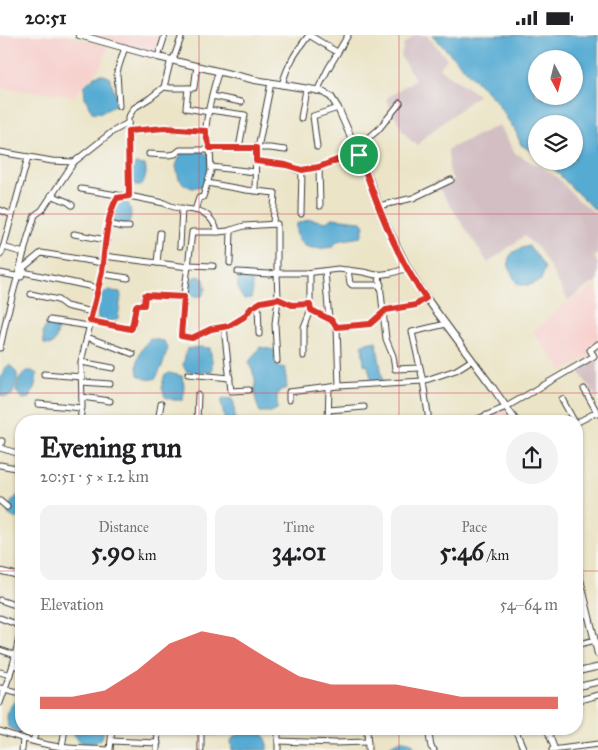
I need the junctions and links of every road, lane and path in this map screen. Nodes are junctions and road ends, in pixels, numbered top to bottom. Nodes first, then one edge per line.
1 (79, 35) edge
2 (165, 35) edge
3 (182, 35) edge
4 (309, 35) edge
5 (348, 35) edge
6 (124, 47) junction
7 (337, 52) junction
8 (158, 57) junction
9 (172, 60) junction
10 (197, 66) junction
11 (218, 71) junction
12 (271, 83) junction
13 (282, 85) junction
14 (164, 87) junction
15 (188, 88) junction
16 (306, 89) junction
17 (317, 91) junction
18 (212, 96) junction
19 (241, 103) dead end
20 (400, 103) dead end
21 (119, 106) dead end
22 (338, 108) junction
23 (209, 111) junction
24 (301, 118) dead end
25 (128, 123) junction
26 (128, 131) junction
27 (206, 131) junction
28 (355, 145) junction
29 (316, 147) dead end
30 (239, 148) junction
31 (257, 148) junction
32 (210, 149) junction
33 (285, 150) dead end
34 (0, 152) edge
35 (149, 154) dead end
36 (359, 155) junction
37 (28, 157) junction
38 (256, 161) junction
39 (74, 162) junction
40 (211, 167) junction
41 (319, 167) junction
42 (302, 170) junction
43 (255, 172) junction
44 (451, 180) dead end
45 (207, 183) junction
46 (81, 189) dead end
47 (255, 191) junction
48 (51, 195) junction
49 (127, 197) junction
50 (72, 205) dead end
51 (320, 206) dead end
52 (379, 206) junction
53 (182, 208) junction
54 (0, 210) edge
55 (195, 210) junction
56 (301, 213) dead end
57 (12, 215) junction
58 (109, 223) junction
59 (273, 224) junction
60 (129, 227) dead end
61 (218, 231) junction
62 (231, 231) junction
63 (160, 233) dead end
64 (74, 234) dead end
65 (106, 240) junction
66 (180, 246) dead end
67 (1, 251) edge
68 (24, 253) junction
69 (104, 256) junction
70 (103, 263) junction
71 (157, 263) junction
72 (230, 263) dead end
73 (188, 266) junction
74 (213, 266) dead end
75 (408, 268) junction
76 (325, 271) junction
77 (348, 271) junction
78 (238, 272) dead end
79 (0, 273) edge
80 (102, 273) junction
81 (277, 273) junction
82 (310, 273) junction
83 (379, 274) junction
84 (20, 275) junction
85 (128, 278) dead end
86 (381, 285) junction
87 (98, 288) junction
88 (31, 294) dead end
89 (184, 297) junction
90 (426, 298) junction
91 (278, 299) junction
92 (258, 304) junction
93 (310, 307) junction
94 (92, 312) junction
95 (384, 312) junction
96 (50, 320) dead end
97 (329, 320) junction
98 (90, 323) junction
99 (446, 324) junction
100 (224, 327) junction
101 (337, 327) junction
102 (259, 334) dead end
103 (87, 337) junction
104 (598, 344) edge
105 (0, 348) edge
106 (133, 354) dead end
107 (304, 356) dead end
108 (472, 360) junction
109 (278, 361) dead end
110 (81, 362) junction
111 (113, 368) dead end
112 (420, 368) junction
113 (188, 374) dead end
114 (44, 375) dead end
115 (230, 378) junction
116 (82, 379) junction
117 (423, 381) junction
118 (110, 384) dead end
119 (339, 386) junction
120 (329, 388) junction
121 (584, 389) dead end
122 (249, 390) dead end
123 (198, 395) dead end
124 (82, 397) junction
125 (562, 399) dead end
126 (110, 401) dead end
127 (289, 401) dead end
128 (38, 403) dead end
129 (161, 403) dead end
130 (364, 407) dead end
131 (506, 407) junction
132 (82, 408) junction
133 (328, 410) junction
134 (597, 413) edge
135 (81, 415) edge
136 (159, 415) edge
137 (196, 415) edge
138 (328, 415) edge
139 (428, 415) edge
140 (487, 415) edge
141 (512, 415) edge
142 (571, 415) edge
143 (583, 419) edge
144 (0, 441) edge
145 (15, 452) edge
146 (0, 465) edge
147 (15, 468) edge
148 (0, 501) edge
149 (7, 507) dead end
150 (0, 571) edge
151 (15, 575) edge
152 (583, 596) edge
153 (0, 600) edge
154 (15, 605) edge
155 (588, 614) junction
156 (583, 615) edge
157 (0, 618) edge
158 (15, 624) edge
159 (595, 640) junction
160 (583, 643) edge
161 (0, 650) edge
162 (598, 654) edge
163 (15, 655) joint
164 (13, 665) joint
165 (598, 667) edge
166 (583, 670) edge
167 (0, 672) edge
168 (10, 675) junction
169 (598, 682) edge
170 (583, 685) edge
171 (2, 688) edge
172 (15, 691) edge
173 (598, 695) edge
174 (583, 699) edge
175 (0, 703) edge
176 (0, 731) edge
177 (36, 735) edge
178 (64, 735) edge
179 (112, 735) edge
180 (158, 735) edge
181 (201, 735) edge
182 (278, 735) edge
183 (367, 735) edge
184 (430, 735) edge
185 (518, 735) edge
186 (549, 735) edge
187 (23, 739) junction
188 (34, 741) junction
189 (111, 741) junction
190 (278, 741) junction
191 (368, 742) junction
192 (158, 743) junction
193 (598, 744) edge
194 (62, 747) junction
195 (68, 749) edge
196 (22, 750) edge
197 (110, 750) edge
198 (157, 750) edge
199 (201, 750) edge
200 (278, 750) edge
201 (368, 750) edge
202 (434, 750) edge
203 (524, 750) edge
204 (554, 750) edge

1 - 6 street
2 - 8 street
3 - 9 street
4 - 7 street
4 - 13 street
5 - 7 street
6 - 8 street
6 - 21 street
7 - 17 street
8 - 9 street
9 - 10 street
9 - 14 street
10 - 11 street
10 - 15 street
11 - 12 street
11 - 18 street
12 - 13 street
12 - 31 street
13 - 16 street
14 - 15 street
14 - 25 street
15 - 23 street
16 - 17 street
16 - 24 street
17 - 22 street
18 - 19 street
18 - 23 street
20 - 28 street
22 - 28 street
22 - 29 street
23 - 27 street
23 - 30 street
25 - 26 street
25 - 39 street
26 - 27 street
26 - 49 street
27 - 32 street
28 - 36 street
30 - 31 street
30 - 32 street
31 - 33 street
31 - 38 street
32 - 35 street
32 - 40 street
34 - 37 street
36 - 41 street
36 - 52 street
37 - 39 street
37 - 57 street
38 - 42 street
38 - 43 street
39 - 48 street
40 - 43 street
40 - 45 street
41 - 42 street
41 - 51 street
42 - 56 street
43 - 47 street
44 - 52 street
45 - 47 street
45 - 55 street
46 - 49 street
47 - 59 street
48 - 50 street
48 - 68 street
49 - 53 street
49 - 58 street
52 - 75 street
53 - 55 street
53 - 66 street
54 - 57 street
55 - 61 street
57 - 67 street
58 - 60 street
58 - 65 street
59 - 62 street
59 - 81 street
61 - 62 street
61 - 73 street
62 - 72 street
63 - 71 street
64 - 65 street
65 - 69 street
67 - 68 street
68 - 84 street
69 - 70 street
69 - 71 street
70 - 80 street
70 - 84 street
71 - 73 street
73 - 74 street
73 - 89 street
75 - 83 street
75 - 90 street
76 - 77 street
76 - 82 street
76 - 97 street
77 - 83 street
77 - 86 street
78 - 81 street
79 - 84 street
80 - 85 street
80 - 87 street
81 - 82 street
81 - 91 street
82 - 93 street
83 - 86 street
84 - 87 street
84 - 105 street
86 - 95 street
87 - 94 street
88 - 94 street
89 - 98 street
89 - 100 street
90 - 95 street
90 - 99 street
91 - 92 street
91 - 93 street
91 - 109 street
92 - 100 street
92 - 102 street
93 - 97 street
93 - 107 street
94 - 98 street
95 - 101 street
95 - 112 street
96 - 98 street
97 - 101 street
98 - 103 street
99 - 108 street
99 - 112 street
100 - 115 street
101 - 119 street
103 - 106 street
103 - 110 street
104 - 131 street
108 - 117 street
108 - 131 street
110 - 111 street
110 - 116 street
112 - 117 street
113 - 115 street
114 - 116 street
115 - 122 street
116 - 118 street
116 - 124 street
117 - 119 street
117 - 139 street
119 - 120 street
120 - 127 street
120 - 133 street
121 - 134 street
123 - 137 street
124 - 126 street
124 - 132 street
125 - 142 street
128 - 132 street
129 - 136 street
130 - 133 street
131 - 140 street
131 - 141 street
132 - 135 street
133 - 138 street
134 - 143 street
144 - 145 street
146 - 147 street
148 - 149 street
150 - 151 street
152 - 155 street
153 - 154 street
155 - 156 street
155 - 159 street
157 - 158 street
159 - 160 street
159 - 162 street
161 - 163 street
163 - 164 street
164 - 168 street
165 - 166 street
167 - 168 street
168 - 171 street
169 - 170 street
171 - 172 street
171 - 175 street
173 - 174 street
176 - 187 street
177 - 188 street
178 - 194 street
179 - 189 street
180 - 192 street
181 - 199 street
182 - 190 street
183 - 191 street
184 - 202 street
185 - 203 street
186 - 204 street
187 - 188 street
187 - 196 street
188 - 194 street
189 - 192 street
189 - 197 street
190 - 191 street
190 - 200 street
191 - 201 street
192 - 198 street
193 - 204 street
194 - 195 street
195 - 197 street

